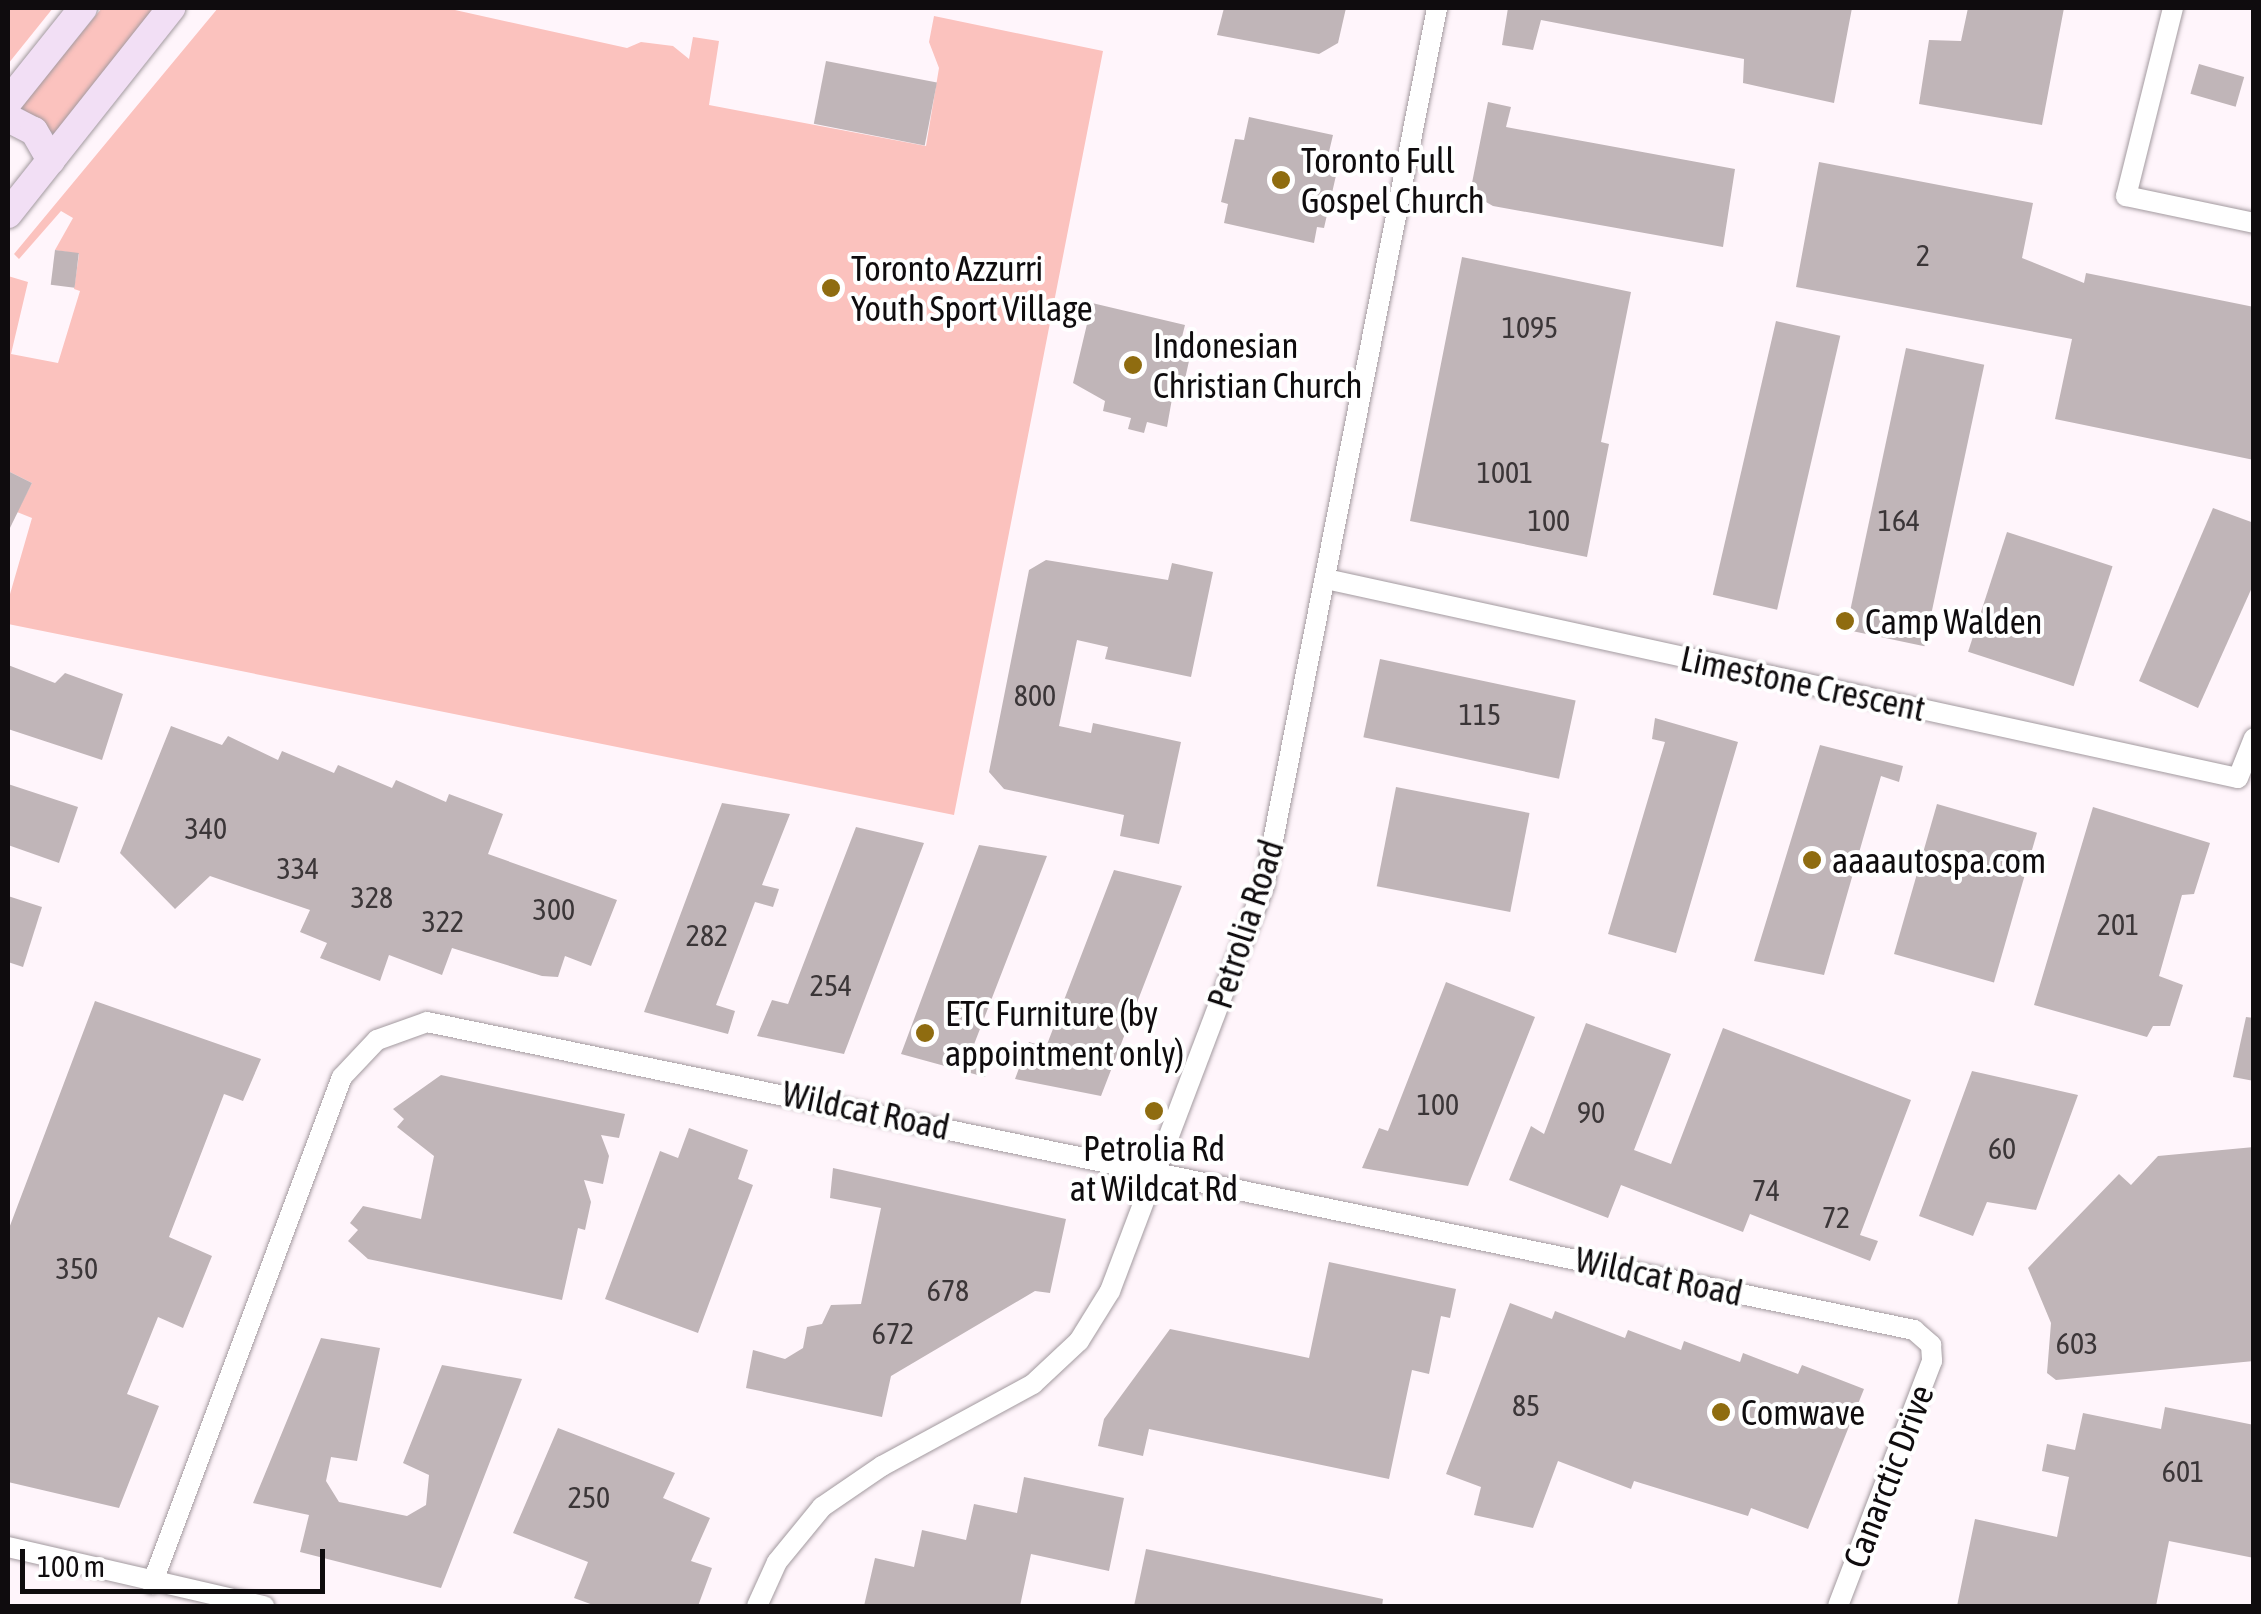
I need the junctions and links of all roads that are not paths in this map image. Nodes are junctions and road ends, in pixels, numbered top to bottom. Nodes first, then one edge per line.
1 (84, 8) edge
2 (171, 8) edge
3 (1437, 8) edge
4 (2173, 8) edge
5 (8, 102) edge
6 (8, 118) edge
7 (51, 162) junction
8 (8, 214) edge
9 (2254, 222) edge
10 (1326, 579) junction
11 (2254, 738) edge
12 (1158, 1171) junction
13 (1931, 1345) joint
14 (8, 1547) edge
15 (152, 1584) junction
16 (264, 1606) edge
17 (757, 1606) edge
18 (1838, 1606) edge

1 - 5 main road
2 - 7 main road
3 - 10 street, Petrolia Road
4 - 9 street
6 - 7 main road
7 - 8 main road
10 - 11 street, Limestone Crescent
10 - 12 street, Petrolia Road
12 - 13 street, Wildcat Road
12 - 15 street, Wildcat Road
12 - 17 street, Petrolia Road
13 - 18 street, Canarctic Drive
14 - 15 street
15 - 16 street

